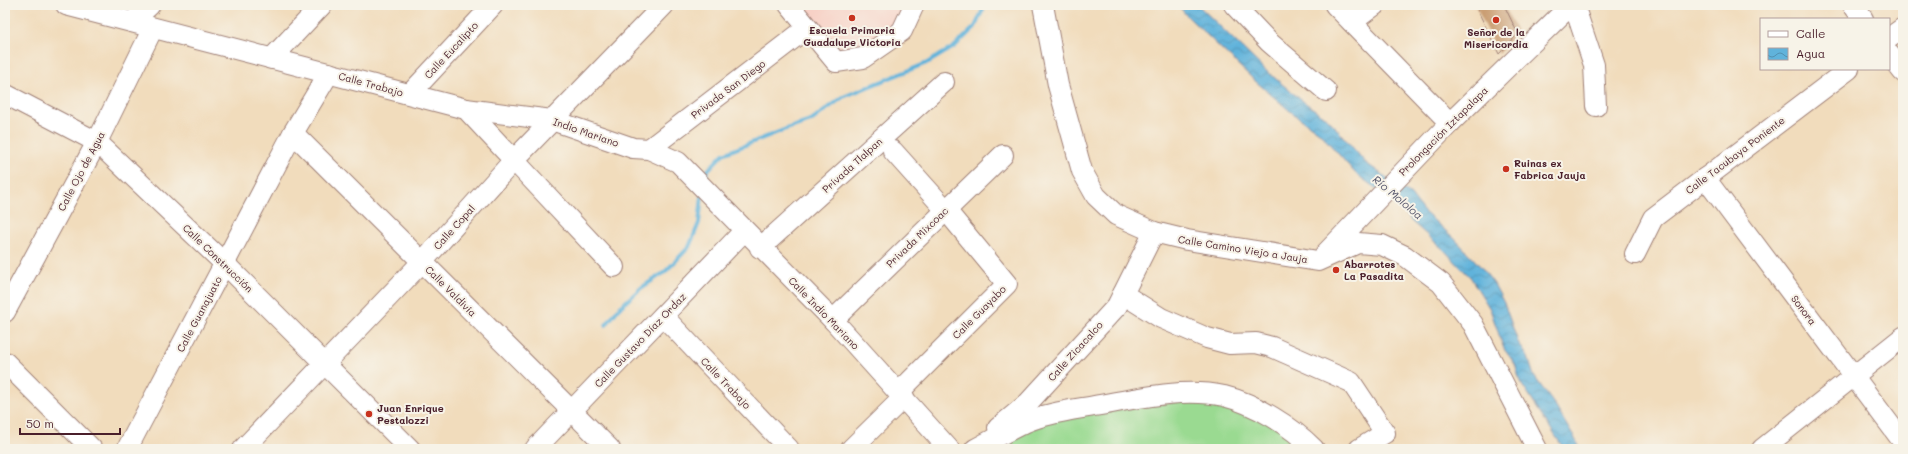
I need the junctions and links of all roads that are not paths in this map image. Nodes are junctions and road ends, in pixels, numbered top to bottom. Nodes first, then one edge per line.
1 (66, 5) edge
2 (150, 5) edge
3 (322, 5) edge
4 (492, 5) edge
5 (664, 5) edge
6 (789, 5) edge
7 (914, 5) edge
8 (1043, 5) edge
9 (1335, 5) edge
10 (1375, 5) edge
11 (1573, 5) edge
12 (1853, 5) edge
13 (1244, 8) edge
14 (1862, 18) edge
15 (132, 22) junction
16 (1352, 22) junction
17 (153, 28) junction
18 (807, 28) junction
19 (1903, 28) edge
20 (1890, 37) edge
21 (1890, 55) edge
22 (271, 59) junction
23 (1848, 70) edge
24 (1903, 72) edge
25 (329, 74) junction
26 (944, 82) dead end
27 (1326, 91) dead end
28 (5, 94) edge
29 (410, 94) junction
30 (1596, 106) dead end
31 (466, 109) junction
32 (552, 120) junction
33 (1450, 123) junction
34 (293, 133) junction
35 (97, 142) junction
36 (648, 150) junction
37 (893, 151) dead end
38 (1003, 155) dead end
39 (514, 160) junction
40 (1705, 178) junction
41 (696, 179) joint
42 (945, 209) junction
43 (744, 231) junction
44 (1154, 232) junction
45 (760, 248) junction
46 (1635, 254) dead end
47 (1318, 261) junction
48 (422, 262) junction
49 (225, 264) junction
50 (614, 267) dead end
51 (1123, 294) junction
52 (5, 312) edge
53 (663, 316) junction
54 (833, 320) junction
55 (1903, 337) edge
56 (5, 362) edge
57 (326, 363) junction
58 (1854, 376) junction
59 (901, 394) junction
60 (572, 411) junction
61 (1903, 442) edge
62 (92, 449) edge
63 (127, 449) edge
64 (243, 449) edge
65 (410, 449) edge
66 (535, 449) edge
67 (610, 449) edge
68 (789, 449) edge
69 (852, 449) edge
70 (949, 449) edge
71 (971, 449) edge
72 (975, 449) edge
73 (1314, 449) edge
74 (1359, 449) edge
75 (1537, 449) edge
76 (1762, 449) edge

1 - 15 street, Calle Trabajo
2 - 15 street
3 - 22 street
4 - 29 street, Calle Eucalipto
5 - 32 street, Calle Copal
6 - 18 street
7 - 18 street
8 - 44 street, Calle Camino Viejo a Jauja
9 - 16 street
10 - 16 street
11 - 30 street
11 - 33 street, Prolongación Iztapalapa
12 - 14 street
13 - 27 street
15 - 17 street, Calle Trabajo
16 - 33 street
17 - 22 street, Calle Trabajo
17 - 35 street, Calle Ojo de Agua
18 - 36 street, Privada San Diego
19 - 20 street
21 - 24 street
22 - 25 street, Calle Trabajo
23 - 40 street, Calle Tacubaya Poniente
25 - 29 street, Calle Trabajo
25 - 34 street, Calle Guanajuato
26 - 45 street, Privada Tlalpan
28 - 35 street, Calle Construcción
29 - 31 street, Calle Trabajo
31 - 32 street, Indio Mariano
31 - 39 street
32 - 36 street, Indio Mariano
32 - 39 street, Calle Copal
33 - 47 street, Prolongación Iztapalapa
34 - 48 street, Calle Valdivia
34 - 49 street, Calle Guanajuato
35 - 49 street, Calle Construcción
35 - 52 street, Calle Ojo de Agua
36 - 41 street, Indio Mariano
37 - 42 street
38 - 42 street, Privada Mixcoac
39 - 48 street, Calle Copal
39 - 50 street
40 - 46 street, Calle Tacubaya Poniente
40 - 58 street, Sonora
41 - 43 street, Calle Indio Mariano
42 - 54 street, Privada Mixcoac
42 - 59 street, Calle Guayabo
43 - 45 street, Calle Indio Mariano
43 - 53 street, Calle Gustavo Díaz Ordaz
44 - 47 street, Calle Camino Viejo a Jauja
44 - 51 street, Calle Zicacalco
45 - 54 street, Calle Indio Mariano
47 - 75 street, Calle Camino Viejo a Jauja
48 - 57 street, Calle Copal
48 - 60 street, Calle Valdivia
49 - 57 street, Calle Construcción
49 - 63 street, Calle Guanajuato
51 - 71 street, Calle Zicacalco
51 - 74 street
53 - 60 street, Calle Gustavo Díaz Ordaz
53 - 68 street, Calle Trabajo
54 - 59 street, Calle Indio Mariano
55 - 58 street
56 - 62 street
57 - 64 street, Calle Copal
57 - 65 street, Calle Construcción
58 - 61 street, Sonora
58 - 76 street
59 - 69 street, Calle Guayabo
59 - 70 street, Calle Indio Mariano
60 - 66 street, Calle Gustavo Díaz Ordaz
60 - 67 street, Calle Valdivia
72 - 73 street

